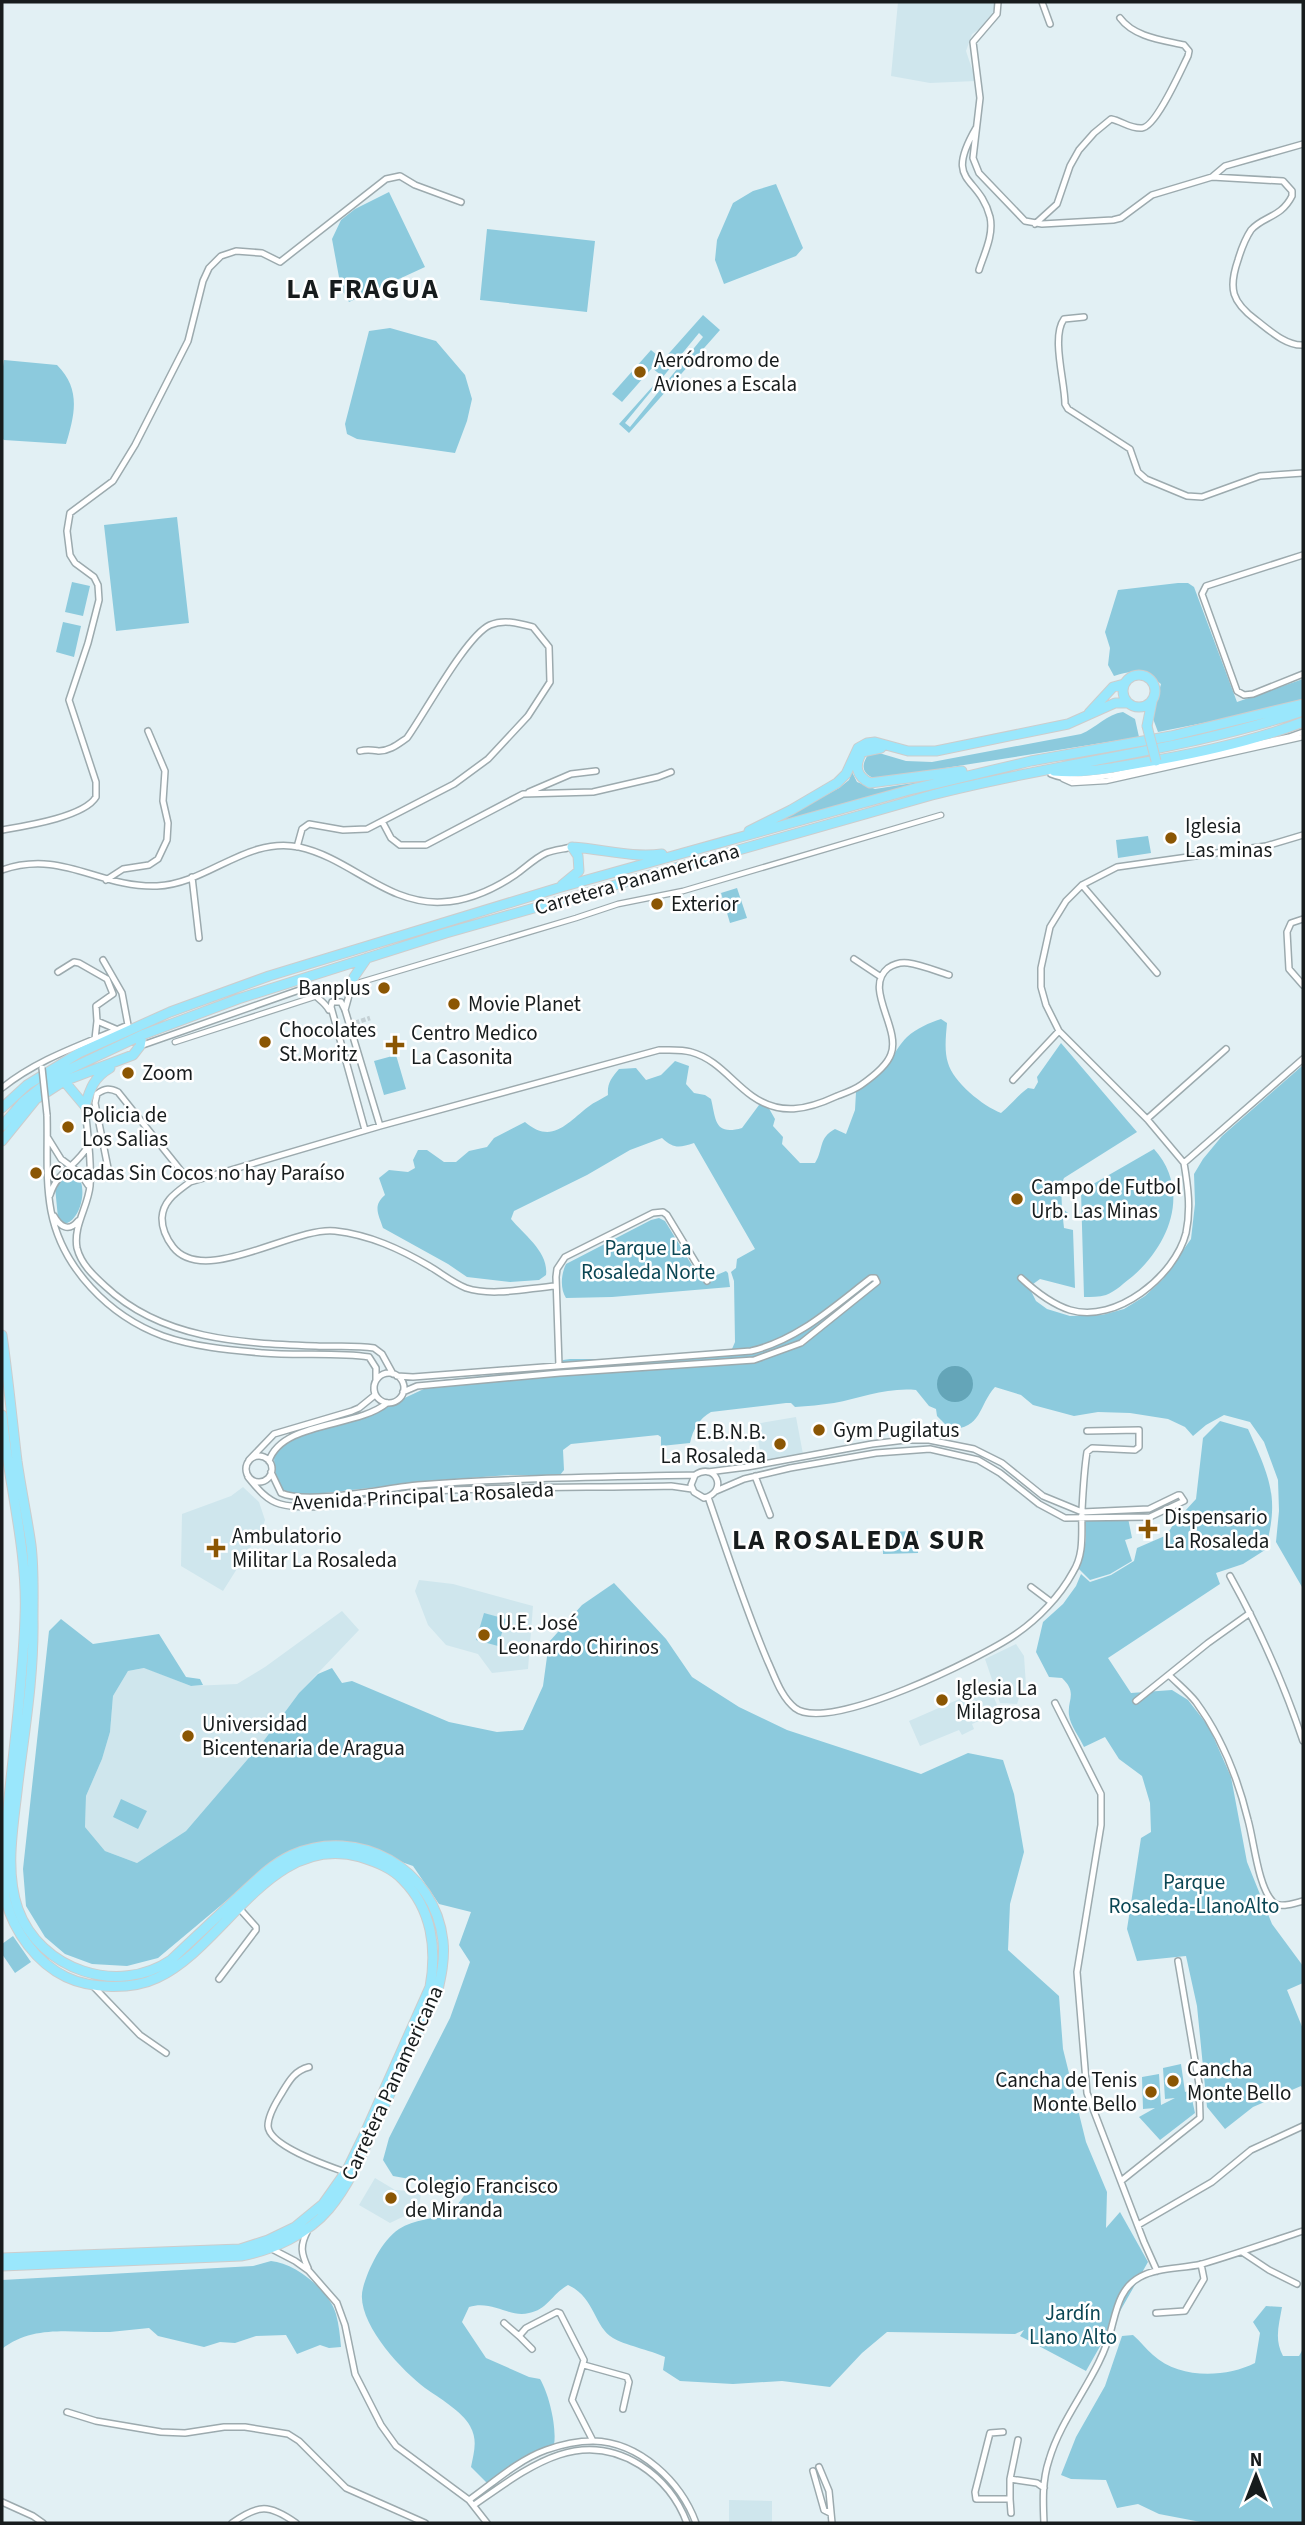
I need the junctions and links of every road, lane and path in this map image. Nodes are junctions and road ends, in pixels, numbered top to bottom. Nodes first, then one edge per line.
1 (998, 2) edge
2 (1042, 2) edge
3 (1121, 18) dead end
4 (1051, 24) dead end
5 (977, 125) junction
6 (1303, 144) edge
7 (1212, 177) junction
8 (461, 202) dead end
9 (1035, 224) junction
10 (979, 270) dead end
11 (1084, 317) dead end
12 (1303, 345) edge
13 (1303, 473) edge
14 (1303, 555) edge
15 (1303, 674) edge
16 (1124, 684) junction
17 (1152, 701) junction
18 (1131, 704) junction
19 (1303, 704) edge
20 (1303, 711) edge
21 (1082, 719) junction
22 (1303, 722) edge
23 (1147, 726) junction
24 (148, 731) dead end
25 (1303, 735) edge
26 (896, 749) junction
27 (360, 751) dead end
28 (1031, 761) junction
29 (1156, 761) junction
30 (1042, 770) junction
31 (596, 771) dead end
32 (671, 772) dead end
33 (523, 794) junction
34 (941, 815) dead end
35 (383, 823) junction
36 (2, 830) edge
37 (1303, 835) edge
38 (297, 847) junction
39 (572, 847) junction
40 (703, 848) junction
41 (2, 870) edge
42 (192, 877) junction
43 (106, 880) junction
44 (1082, 885) junction
45 (558, 888) junction
46 (1303, 919) edge
47 (199, 938) dead end
48 (368, 956) junction
49 (854, 959) dead end
50 (103, 960) dead end
51 (58, 972) dead end
52 (1157, 973) dead end
53 (949, 975) dead end
54 (881, 976) junction
55 (352, 981) junction
56 (306, 983) junction
57 (1303, 985) edge
58 (315, 997) junction
59 (345, 1010) junction
60 (170, 1012) junction
61 (333, 1017) junction
62 (97, 1021) junction
63 (128, 1025) junction
64 (118, 1030) junction
65 (1059, 1031) junction
66 (142, 1035) junction
67 (95, 1039) junction
68 (175, 1042) dead end
69 (140, 1046) junction
70 (1226, 1049) dead end
71 (133, 1055) junction
72 (358, 1058) junction
73 (1303, 1059) edge
74 (347, 1062) junction
75 (42, 1064) junction
76 (1013, 1080) dead end
77 (64, 1082) junction
78 (2, 1088) edge
79 (85, 1106) junction
80 (2, 1108) edge
81 (1147, 1119) junction
82 (2, 1126) edge
83 (380, 1126) junction
84 (365, 1130) junction
85 (48, 1138) junction
86 (2, 1141) edge
87 (88, 1146) junction
88 (1184, 1163) junction
89 (71, 1166) junction
90 (108, 1168) dead end
91 (190, 1182) junction
92 (90, 1189) junction
93 (49, 1198) junction
94 (51, 1210) junction
95 (80, 1219) junction
96 (1021, 1278) dead end
97 (707, 1281) dead end
98 (556, 1286) junction
99 (2, 1335) edge
100 (709, 1354) junction
101 (709, 1363) junction
102 (559, 1364) junction
103 (560, 1373) junction
104 (449, 1374) junction
105 (395, 1375) junction
106 (376, 1380) junction
107 (451, 1383) junction
108 (374, 1390) junction
109 (403, 1392) junction
110 (387, 1403) junction
111 (2, 1415) edge
112 (1087, 1431) dead end
113 (249, 1460) junction
114 (269, 1461) junction
115 (271, 1472) junction
116 (708, 1472) junction
117 (695, 1475) junction
118 (755, 1476) junction
119 (248, 1477) junction
120 (692, 1489) junction
121 (716, 1491) junction
122 (708, 1497) junction
123 (770, 1515) dead end
124 (1082, 1515) junction
125 (1230, 1576) dead end
126 (1031, 1587) dead end
127 (1051, 1602) junction
128 (1250, 1613) junction
129 (1169, 1675) junction
130 (1136, 1701) dead end
131 (1055, 1703) dead end
132 (1303, 1741) edge
133 (1303, 1901) edge
134 (239, 1908) junction
135 (1178, 1961) dead end
136 (219, 1979) dead end
137 (91, 1983) junction
138 (166, 2053) dead end
139 (310, 2067) dead end
140 (1303, 2126) edge
141 (345, 2172) junction
142 (1121, 2181) junction
143 (1138, 2225) junction
144 (309, 2227) junction
145 (1303, 2231) edge
146 (270, 2248) junction
147 (1242, 2252) junction
148 (2, 2258) edge
149 (1201, 2264) junction
150 (2, 2266) edge
151 (309, 2271) junction
152 (1157, 2271) junction
153 (1297, 2284) dead end
154 (1156, 2313) dead end
155 (504, 2323) dead end
156 (519, 2336) junction
157 (532, 2349) dead end
158 (584, 2365) junction
159 (623, 2409) dead end
160 (67, 2412) dead end
161 (1003, 2432) dead end
162 (1018, 2440) dead end
163 (593, 2441) junction
164 (632, 2452) junction
165 (629, 2458) junction
166 (1010, 2479) junction
167 (1044, 2488) junction
168 (829, 2491) junction
169 (821, 2494) junction
170 (1010, 2499) junction
171 (2, 2502) edge
172 (472, 2502) junction
173 (830, 2513) junction
174 (1011, 2513) dead end
175 (43, 2523) edge
176 (232, 2523) edge
177 (296, 2523) edge
178 (425, 2523) edge
179 (487, 2523) edge
180 (687, 2523) edge
181 (696, 2523) edge
182 (832, 2523) edge
183 (1044, 2523) edge

1 - 5 street
2 - 4 street
3 - 9 street
5 - 9 street
5 - 10 street
6 - 7 street
7 - 9 street
7 - 12 street
8 - 36 street
11 - 13 street
14 - 15 street
16 - 17 main road
16 - 18 main road
16 - 21 main road
17 - 18 main road
17 - 23 main road
18 - 21 main road
18 - 23 main road
19 - 28 main road, Carretera Panamericana
20 - 30 main road, Carretera Panamericana
21 - 26 main road
22 - 29 main road
23 - 29 main road, bridge
24 - 43 street
25 - 30 street
26 - 28 main road
26 - 40 main road
27 - 35 street
28 - 40 main road, Carretera Panamericana
29 - 30 main road
30 - 48 main road, Carretera Panamericana
31 - 33 street
32 - 33 street
33 - 35 street
34 - 55 street
35 - 38 street
37 - 44 street
38 - 39 street
38 - 42 street
39 - 40 main road
39 - 45 main road
40 - 45 main road, Carretera Panamericana
41 - 43 street
42 - 43 street
42 - 47 street
44 - 52 street
44 - 65 street
45 - 60 main road, Carretera Panamericana
46 - 57 street
48 - 55 main road
48 - 56 main road, Carretera Panamericana
49 - 54 street
50 - 63 street
51 - 62 street
53 - 54 street
54 - 83 street
55 - 58 street
55 - 59 street
56 - 58 street
56 - 66 main road, Carretera Panamericana
56 - 69 street
58 - 61 street
58 - 68 street
59 - 61 street
59 - 72 street
60 - 63 main road
60 - 80 main road, Carretera Panamericana
61 - 74 street
62 - 64 street
62 - 67 street
63 - 64 street
64 - 67 street
65 - 76 street
65 - 81 street
66 - 69 main road
66 - 82 main road, Carretera Panamericana
67 - 75 street
69 - 71 main road
70 - 81 street
71 - 77 main road
71 - 79 main road
72 - 74 street
72 - 83 street
73 - 88 street
74 - 84 street
75 - 78 street
75 - 85 street, bridge
77 - 79 main road
77 - 86 main road
79 - 87 street
81 - 88 street
83 - 84 street
84 - 91 street
85 - 89 street
85 - 93 street
87 - 89 street
87 - 92 street
88 - 96 street
89 - 92 street
89 - 93 street
90 - 91 street
91 - 98 street
92 - 95 street
93 - 94 street
94 - 95 street
94 - 106 street
95 - 105 street
97 - 98 street
98 - 102 street
99 - 144 main road, Carretera Panamericana
100 - 101 street
100 - 101 street
100 - 102 street
101 - 103 street
102 - 103 street
102 - 104 street
103 - 107 street
104 - 105 street
104 - 107 street
105 - 106 street
105 - 109 street
106 - 108 street
107 - 109 street
108 - 110 street
108 - 113 street
109 - 110 street
110 - 114 street
111 - 137 main road, Carretera Panamericana
112 - 124 street
113 - 114 street
113 - 119 street
114 - 115 street
115 - 117 street, Avenida Principal La Rosaleda
115 - 119 street
116 - 117 street
116 - 121 street
116 - 124 street
117 - 120 street
118 - 121 street
118 - 123 street
118 - 124 street
119 - 120 street, Avenida Principal La Rosaleda
120 - 122 street
121 - 122 street
122 - 127 street
124 - 124 street
124 - 127 street
125 - 128 street
126 - 127 street
128 - 129 street
128 - 132 street
129 - 130 street
129 - 133 street
131 - 142 street
134 - 136 street
134 - 137 main road, Carretera Panamericana
134 - 141 main road, Carretera Panamericana
135 - 142 street
137 - 138 street
139 - 141 street
140 - 143 street
141 - 148 main road, Carretera Panamericana
142 - 143 street
143 - 152 street
144 - 146 main road, Carretera Panamericana
144 - 151 street
145 - 147 street
146 - 150 main road, Carretera Panamericana
146 - 151 street
147 - 149 street
147 - 153 street
149 - 152 street
149 - 154 street
151 - 172 street
152 - 167 street
155 - 156 street
156 - 157 street
156 - 158 street
158 - 159 street
158 - 163 street
160 - 178 street
161 - 170 street
162 - 166 street
163 - 164 street
163 - 172 street
164 - 165 street
164 - 181 street
165 - 172 street
165 - 180 street
166 - 167 street
166 - 170 street
167 - 183 street
168 - 169 street
168 - 169 street
168 - 173 street
169 - 173 street
170 - 174 street
171 - 175 street
172 - 179 street
173 - 182 street
176 - 177 street

